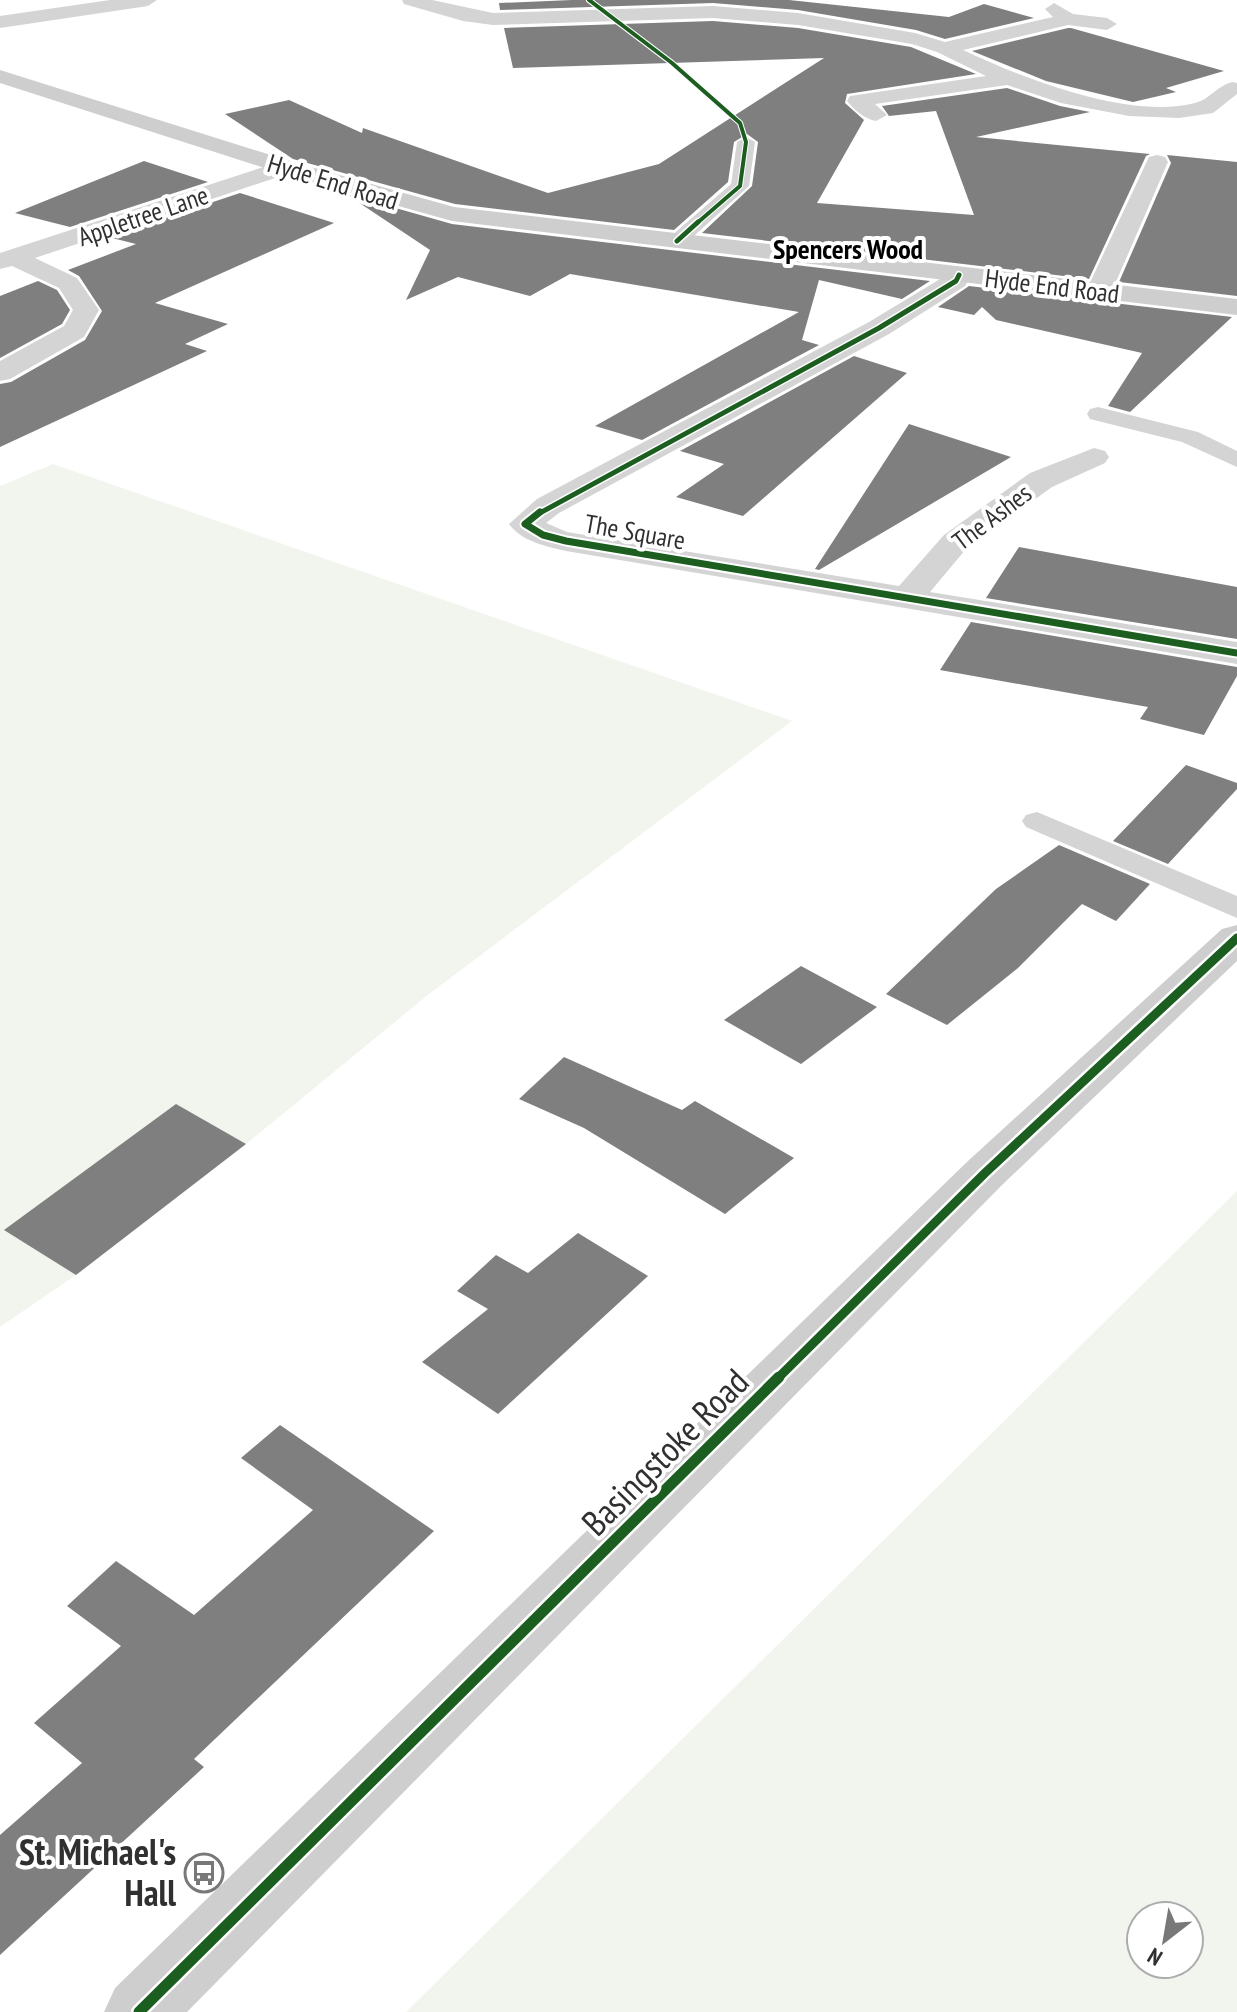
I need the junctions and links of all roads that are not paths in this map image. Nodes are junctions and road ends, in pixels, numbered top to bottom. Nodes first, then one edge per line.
1 (148, 0) edge
2 (411, 0) edge
3 (811, 1) edge
4 (544, 19) junction
5 (798, 19) junction
6 (0, 22) edge
7 (1107, 24) dead end
8 (867, 29) junction
9 (558, 35) dead end
10 (819, 46) dead end
11 (944, 48) junction
12 (0, 76) edge
13 (1008, 79) junction
14 (1234, 85) edge
15 (876, 115) dead end
16 (746, 142) dead end
17 (1157, 162) dead end
18 (285, 167) junction
19 (677, 241) junction
20 (8, 260) edge
21 (959, 275) junction
22 (1099, 291) junction
23 (1237, 307) edge
24 (0, 373) edge
25 (1098, 414) dead end
26 (1094, 457) dead end
27 (1237, 460) edge
28 (907, 598) junction
29 (1237, 653) edge
30 (1037, 821) dead end
31 (1237, 908) edge
32 (1237, 938) edge
33 (139, 2012) edge

1 - 6 street
2 - 4 street
3 - 5 street
4 - 5 street
4 - 9 street
5 - 8 street
7 - 11 street
8 - 10 street
8 - 11 street
11 - 13 street
12 - 18 main road, Hyde End Road
13 - 14 street
13 - 15 street
16 - 19 lane
17 - 22 street
18 - 19 main road, Hyde End Road
18 - 20 street, Appletree Lane
19 - 21 main road, Hyde End Road
20 - 24 street
21 - 22 main road, Hyde End Road
21 - 28 street, The Square
22 - 23 main road, Hyde End Road
25 - 27 lane
26 - 28 street, The Ashes
28 - 29 street, The Square
30 - 31 lane
32 - 33 main road, Basingstoke Road

